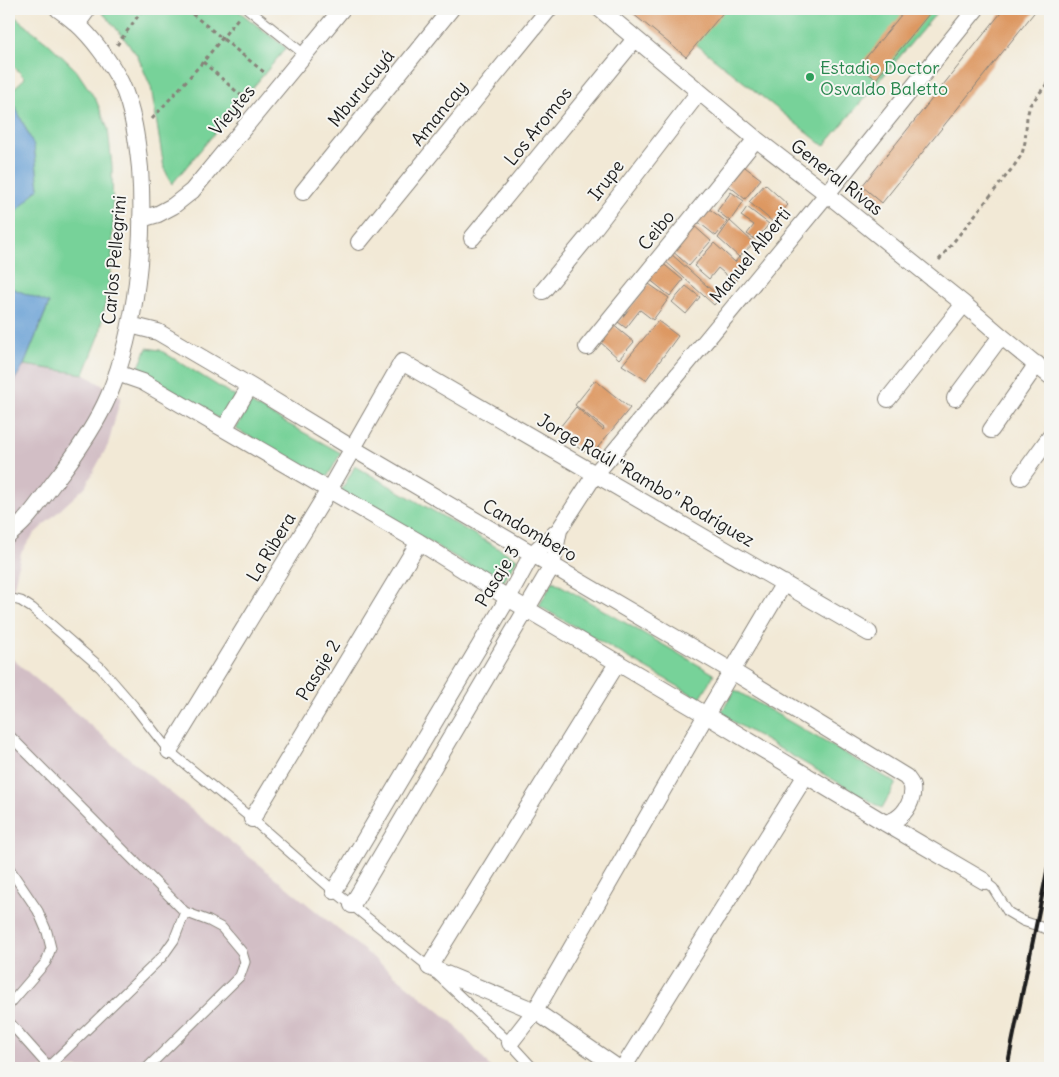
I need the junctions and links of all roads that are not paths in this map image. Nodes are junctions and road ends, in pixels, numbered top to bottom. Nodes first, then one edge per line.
1 (58, 9) edge
2 (88, 9) edge
3 (248, 9) edge
4 (342, 9) edge
5 (451, 9) edge
6 (549, 9) edge
7 (600, 9) edge
8 (976, 9) edge
9 (77, 24) junction
10 (635, 39) junction
11 (304, 54) junction
12 (699, 92) junction
13 (756, 139) junction
14 (303, 192) dead end
15 (827, 194) junction
16 (141, 219) junction
17 (472, 238) dead end
18 (359, 242) dead end
19 (543, 291) dead end
20 (964, 304) junction
21 (130, 325) junction
22 (1001, 336) junction
23 (587, 347) dead end
24 (402, 362) joint
25 (1037, 364) junction
26 (117, 373) junction
27 (1050, 376) edge
28 (250, 386) junction
29 (955, 398) dead end
30 (888, 399) dead end
31 (224, 429) junction
32 (991, 430) dead end
33 (1050, 436) edge
34 (352, 448) junction
35 (596, 473) junction
36 (1022, 477) dead end
37 (329, 490) junction
38 (559, 530) junction
39 (9, 535) edge
40 (419, 542) junction
41 (532, 554) junction
42 (552, 566) junction
43 (784, 583) junction
44 (9, 598) edge
45 (508, 598) junction
46 (527, 608) junction
47 (869, 633) dead end
48 (618, 662) junction
49 (732, 671) junction
50 (706, 714) junction
51 (9, 735) edge
52 (170, 751) junction
53 (806, 775) junction
54 (252, 819) junction
55 (885, 823) junction
56 (9, 868) edge
57 (984, 881) joint
58 (334, 891) junction
59 (352, 905) junction
60 (185, 912) junction
61 (1050, 930) edge
62 (428, 967) junction
63 (9, 1005) edge
64 (535, 1011) junction
65 (9, 1022) edge
66 (510, 1044) junction
67 (48, 1068) edge
68 (147, 1068) edge
69 (533, 1068) edge
70 (618, 1068) edge
71 (623, 1068) edge

1 - 9 street, Carlos Pellegrini
2 - 9 street
3 - 11 lane
4 - 11 street, Vieytes
5 - 14 street, Mburucuyá
6 - 18 street, Amancay
7 - 10 street, General Rivas
8 - 15 street, Manuel Alberti
9 - 16 street, Carlos Pellegrini
10 - 12 street, General Rivas
10 - 17 street, Los Aromos
11 - 16 street, Vieytes
12 - 13 street, General Rivas
12 - 19 street, Irupe
13 - 15 street, General Rivas
13 - 23 street, Ceibo
15 - 20 street, General Rivas
15 - 35 street, Manuel Alberti
16 - 21 street, Carlos Pellegrini
20 - 22 street, General Rivas
20 - 30 street
21 - 26 street, Carlos Pellegrini
21 - 28 street, Candombero
22 - 25 street, General Rivas
22 - 29 street
24 - 34 street, La Ribera
24 - 35 street, Jorge Raúl "Rambo" Rodríguez
25 - 27 street, General Rivas
25 - 32 street
26 - 31 street
26 - 39 street, Carlos Pellegrini
28 - 31 street
28 - 34 street, Candombero
31 - 37 street
33 - 36 street
34 - 37 street, La Ribera
34 - 41 street, Candombero
35 - 38 street, Manuel Alberti
35 - 43 street, Jorge Raúl "Rambo" Rodríguez
37 - 40 street
37 - 52 street, La Ribera
38 - 41 street, Pasaje 3
38 - 42 street
40 - 45 street
40 - 54 street, Pasaje 2
41 - 42 street, Candombero
41 - 45 street, Pasaje 3
42 - 46 street
42 - 49 street, Candombero
43 - 47 street, Jorge Raúl "Rambo" Rodríguez
43 - 49 street
44 - 52 lane
45 - 46 street
45 - 58 street, Pasaje 3
46 - 48 street
46 - 59 street
48 - 50 street
48 - 62 street
49 - 50 street
49 - 55 street, Candombero
50 - 53 street
50 - 64 street
51 - 60 lane
52 - 54 lane
53 - 55 street
53 - 71 street
54 - 58 lane
55 - 57 street
56 - 63 lane
57 - 61 lane
58 - 59 lane
59 - 62 lane
60 - 67 lane
60 - 68 lane
62 - 64 street
62 - 66 lane
64 - 66 street
64 - 70 street
65 - 67 lane
66 - 69 lane

